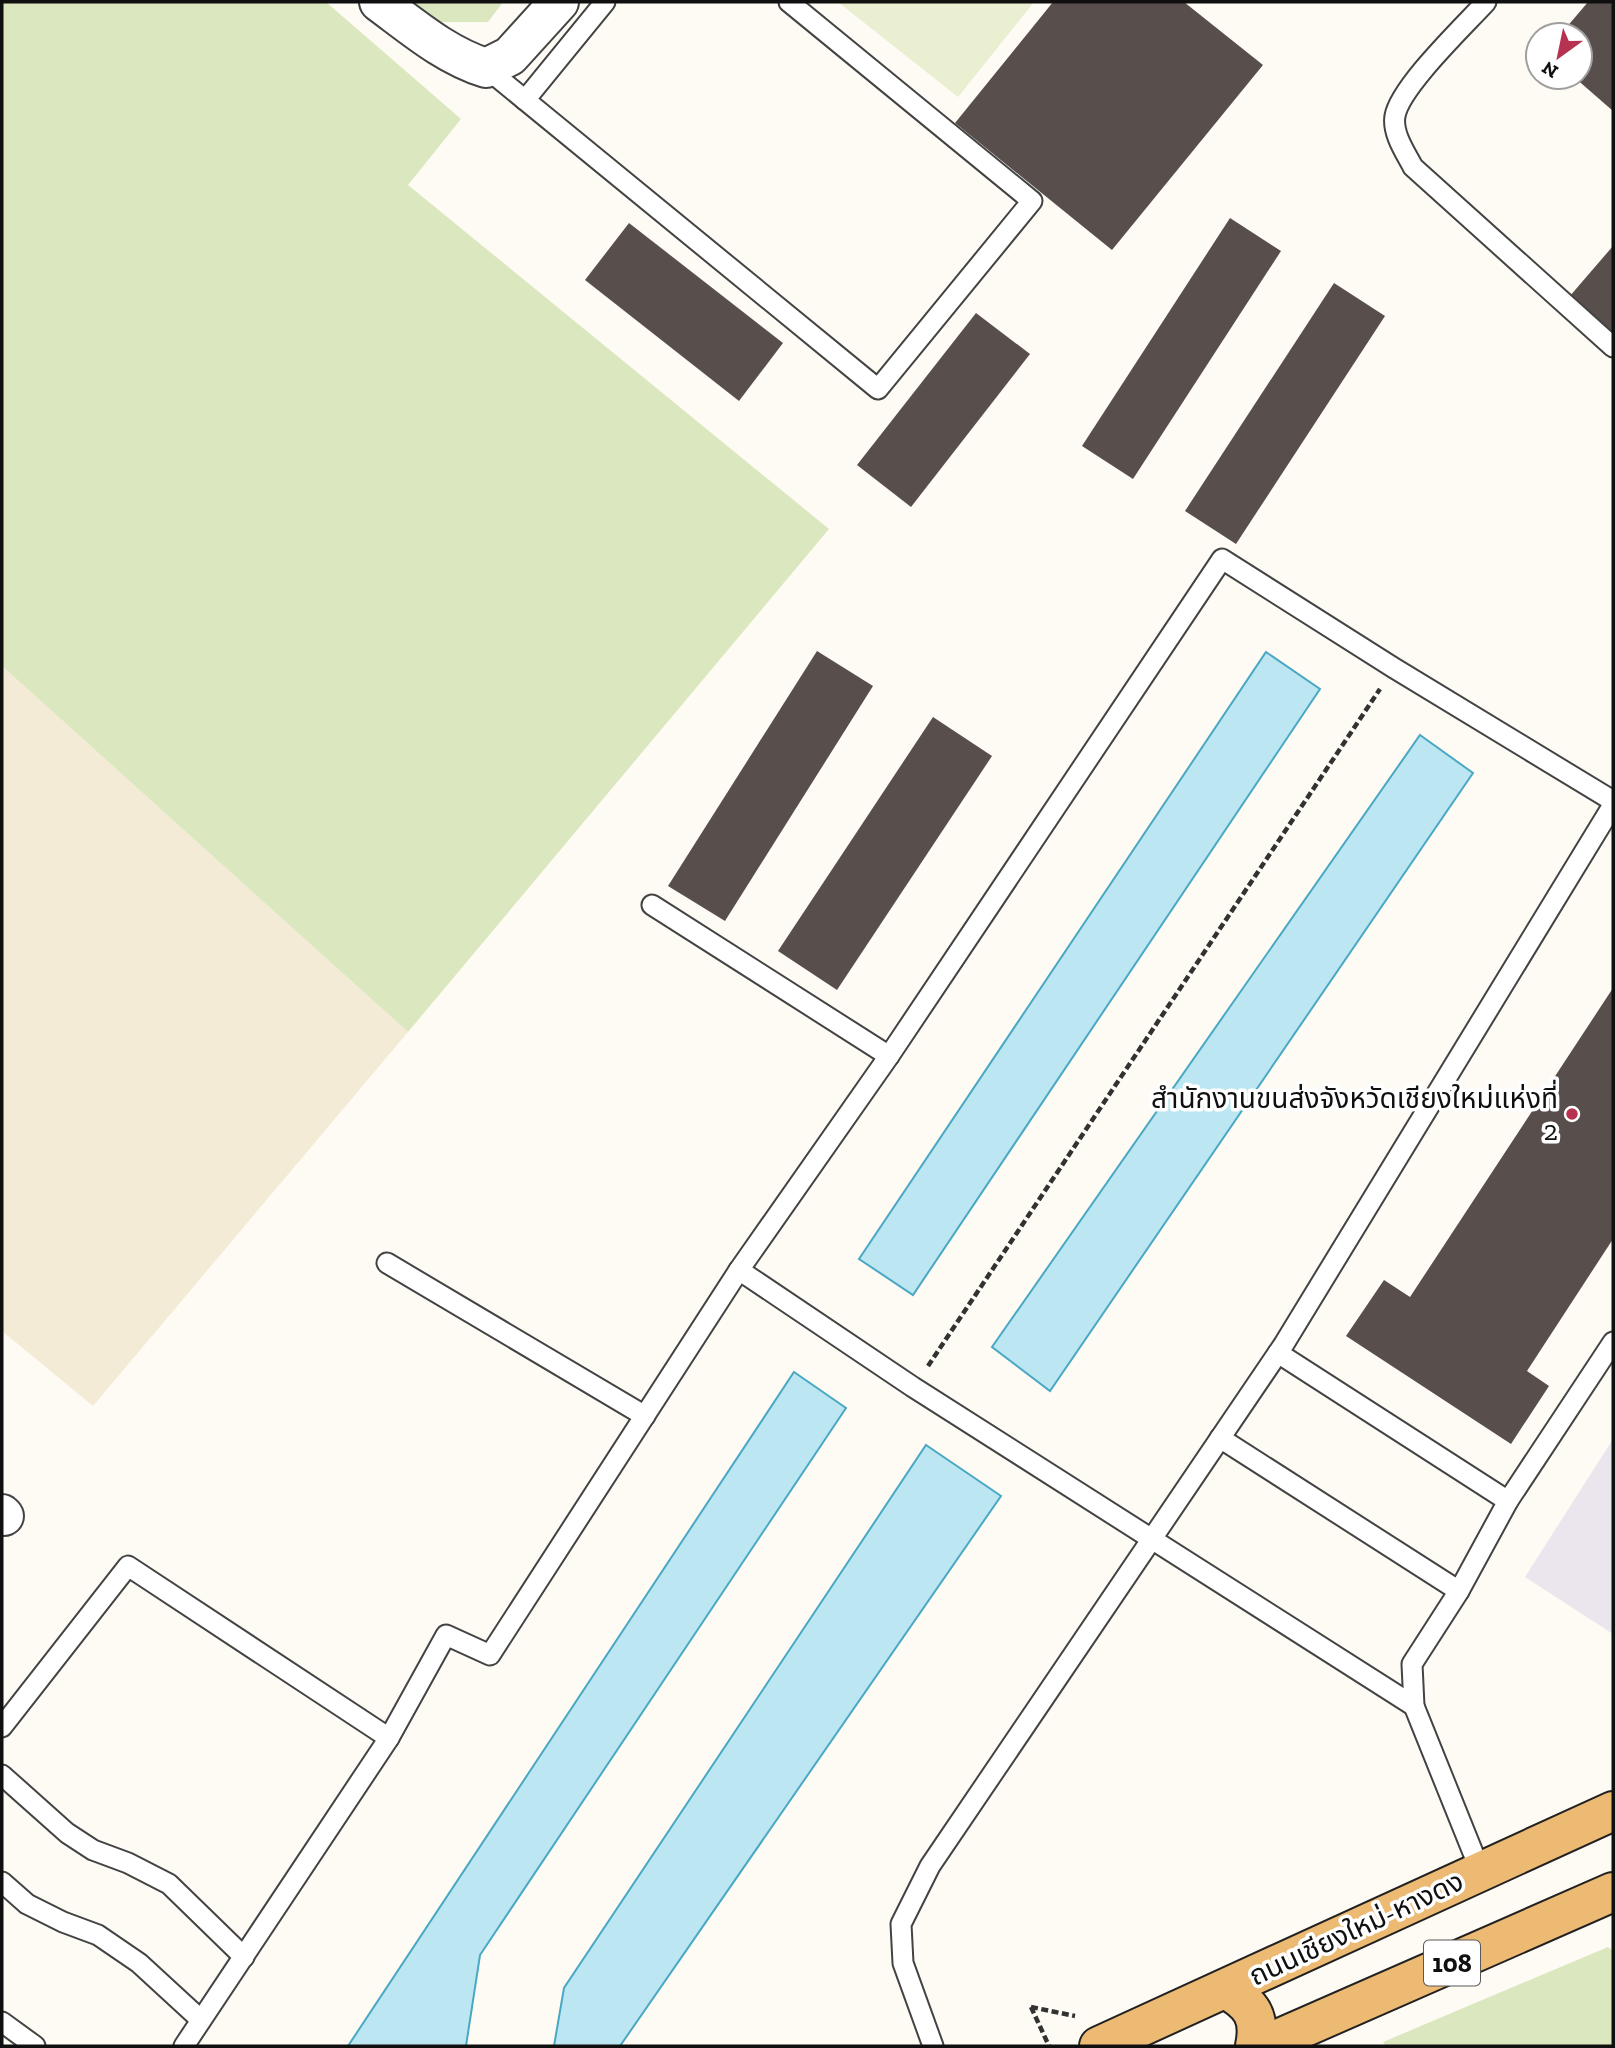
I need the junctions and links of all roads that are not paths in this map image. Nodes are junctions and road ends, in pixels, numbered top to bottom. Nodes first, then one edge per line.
1 (379, 2) edge
2 (559, 2) edge
3 (605, 2) edge
4 (789, 2) edge
5 (1486, 2) edge
6 (486, 68) junction
7 (525, 100) junction
8 (1613, 348) edge
9 (1613, 803) edge
10 (652, 905) dead end
11 (888, 1056) junction
12 (387, 1263) dead end
13 (740, 1270) junction
14 (1613, 1342) edge
15 (1278, 1353) junction
16 (645, 1416) junction
17 (1220, 1438) junction
18 (1508, 1501) junction
19 (1152, 1537) junction
20 (1459, 1591) junction
21 (1413, 1706) junction
22 (2, 1727) edge
23 (389, 1738) junction
24 (2, 1775) edge
25 (1613, 1811) edge
26 (1480, 1870) junction
27 (2, 1882) edge
28 (1613, 1892) edge
29 (244, 1957) junction
30 (1226, 1989) junction
31 (201, 2021) junction
32 (2, 2022) edge
33 (1283, 2042) edge
34 (35, 2046) edge
35 (184, 2046) edge
36 (933, 2046) edge
37 (1099, 2046) edge
38 (1255, 2046) edge

1 - 6 street
2 - 6 street
3 - 7 lane
4 - 7 lane
5 - 8 lane
6 - 7 lane
9 - 11 lane
9 - 15 lane
10 - 11 lane
11 - 13 lane
12 - 16 lane
13 - 16 lane
13 - 19 lane
14 - 18 lane
15 - 17 lane
15 - 18 lane
16 - 23 lane
17 - 19 lane
17 - 20 lane
18 - 20 lane
19 - 21 lane
19 - 36 lane
20 - 21 lane
21 - 26 lane
22 - 23 lane
23 - 29 lane
24 - 29 lane
25 - 26 main road, ถนนเชียงใหม่-หางดง / 108
26 - 30 main road, ถนนเชียงใหม่-หางดง / 108
27 - 31 lane
28 - 33 main road, 108
29 - 31 lane
30 - 37 main road, ถนนเชียงใหม่-หางดง / 108
30 - 38 main road
31 - 35 lane
32 - 34 lane

